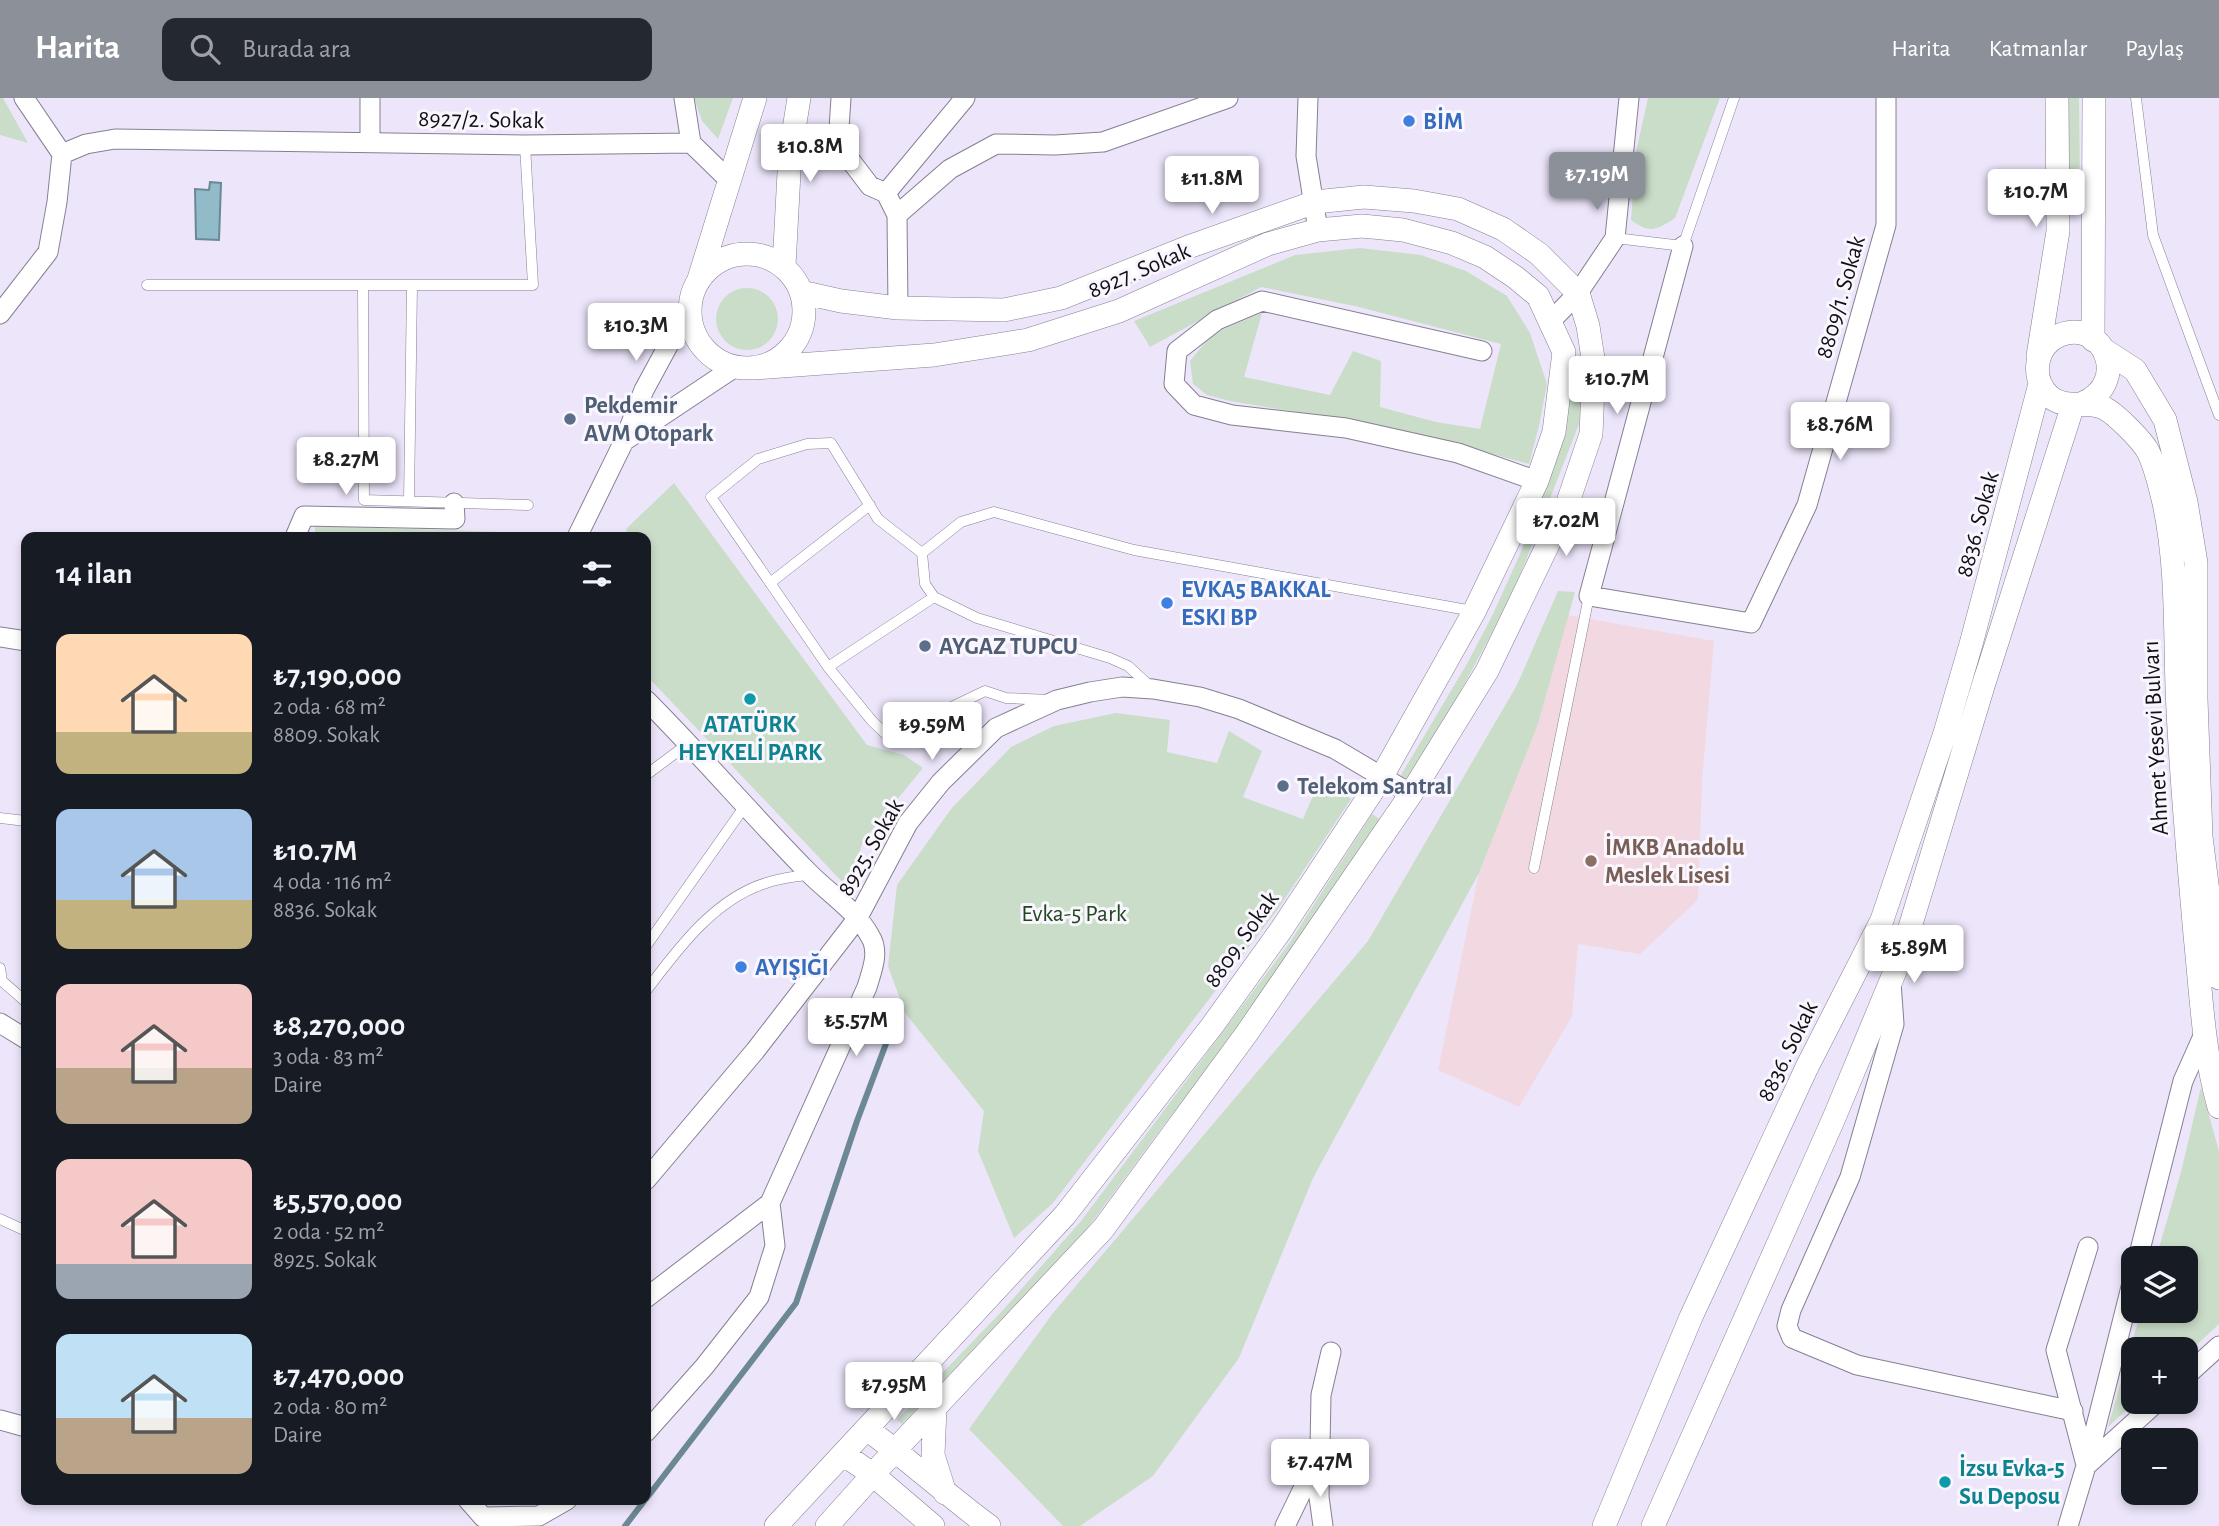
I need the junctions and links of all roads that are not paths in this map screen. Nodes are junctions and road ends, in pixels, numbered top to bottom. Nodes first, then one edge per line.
1 (24, 98) edge
2 (370, 98) edge
3 (684, 98) edge
4 (755, 98) edge
5 (799, 98) edge
6 (841, 98) edge
7 (965, 98) edge
8 (1228, 98) edge
9 (1308, 98) edge
10 (1629, 98) edge
11 (1734, 98) edge
12 (1886, 98) edge
13 (2057, 98) edge
14 (2094, 98) edge
15 (2136, 98) edge
16 (370, 142) junction
17 (691, 143) junction
18 (525, 145) junction
19 (62, 154) junction
20 (728, 179) junction
21 (886, 192) junction
22 (1315, 202) junction
23 (897, 215) junction
24 (1318, 230) junction
25 (1615, 238) junction
26 (1683, 246) junction
27 (784, 266) junction
28 (699, 279) junction
29 (147, 285) dead end
30 (363, 285) junction
31 (412, 285) junction
32 (801, 292) junction
33 (1578, 293) junction
34 (690, 306) junction
35 (898, 308) junction
36 (0, 314) edge
37 (1551, 321) junction
38 (2099, 345) junction
39 (1482, 351) dead end
40 (2038, 361) junction
41 (744, 368) junction
42 (2040, 384) junction
43 (2078, 404) junction
44 (2219, 415) edge
45 (624, 441) junction
46 (1537, 481) junction
47 (409, 501) junction
48 (454, 503) junction
49 (528, 505) dead end
50 (870, 505) junction
51 (297, 532) edge
52 (579, 532) edge
53 (922, 552) junction
54 (770, 583) junction
55 (1589, 596) junction
56 (934, 597) junction
57 (1474, 612) junction
58 (0, 637) edge
59 (21, 640) edge
60 (828, 667) junction
61 (1153, 689) junction
62 (1057, 700) junction
63 (651, 705) edge
64 (689, 743) junction
65 (651, 771) edge
66 (1381, 778) junction
67 (1411, 794) junction
68 (745, 806) junction
69 (0, 818) edge
70 (21, 820) edge
71 (1534, 868) dead end
72 (810, 874) junction
73 (857, 919) junction
74 (651, 939) edge
75 (0, 968) edge
76 (2219, 978) edge
77 (1891, 982) junction
78 (651, 985) edge
79 (21, 998) edge
80 (0, 1023) edge
81 (2204, 1034) junction
82 (21, 1036) edge
83 (2219, 1107) edge
84 (651, 1174) edge
85 (770, 1203) junction
86 (0, 1219) edge
87 (21, 1229) edge
88 (2141, 1246) edge
89 (2088, 1247) dead end
90 (651, 1294) edge
91 (2122, 1323) edge
92 (2219, 1346) edge
93 (1331, 1352) dead end
94 (2198, 1365) edge
95 (935, 1408) junction
96 (2073, 1411) junction
97 (2144, 1414) edge
98 (2, 1422) edge
99 (21, 1426) edge
100 (651, 1426) edge
101 (867, 1429) junction
102 (895, 1450) junction
103 (1320, 1453) junction
104 (843, 1454) junction
105 (2086, 1466) junction
106 (872, 1474) junction
107 (945, 1493) junction
108 (472, 1505) edge
109 (559, 1505) edge
110 (776, 1526) edge
111 (827, 1526) edge
112 (933, 1526) edge
113 (989, 1526) edge
114 (1285, 1526) edge
115 (1323, 1526) edge
116 (1604, 1526) edge
117 (1653, 1526) edge
118 (2069, 1526) edge

1 - 19 street
2 - 16 street
3 - 17 street
4 - 20 street
5 - 27 street
6 - 21 street
7 - 21 street
8 - 23 street
9 - 22 street
10 - 25 street
11 - 26 lane
12 - 55 street, 8809/1. Sokak
13 - 40 street
14 - 38 street
15 - 44 lane
16 - 18 street, 8927/2. Sokak
16 - 19 street, 8927/2. Sokak
17 - 18 street, 8927/2. Sokak
17 - 20 street
18 - 31 lane
19 - 36 street
20 - 28 street
21 - 23 street
22 - 24 street
22 - 33 street, 8927. Sokak
22 - 35 street, 8927. Sokak
23 - 35 street
24 - 37 street, 8927. Sokak
24 - 41 street, 8927. Sokak
25 - 26 lane
25 - 33 street
26 - 55 street
27 - 28 street
27 - 32 street
28 - 34 street
29 - 30 lane
30 - 31 lane
30 - 47 lane
31 - 47 lane
32 - 35 street, 8927. Sokak
32 - 41 street
33 - 37 street
33 - 67 street
34 - 41 street
34 - 45 street
37 - 46 street, 8809. Sokak
38 - 40 street
38 - 43 street
38 - 76 street
39 - 46 street
40 - 42 street
41 - 45 street
42 - 43 street
42 - 116 street, 8836. Sokak
43 - 77 street
43 - 81 street, Ahmet Yesevi Bulvarı
45 - 52 street
46 - 57 street, 8809. Sokak
47 - 48 lane
48 - 49 lane
48 - 51 street
50 - 53 lane
50 - 54 lane
50 - 54 lane
53 - 56 lane
53 - 57 lane
54 - 60 lane
55 - 71 lane
56 - 60 lane
56 - 61 lane
57 - 66 street, 8809. Sokak
58 - 59 street
60 - 62 lane
61 - 62 street, 8925. Sokak
61 - 66 street, 8925. Sokak
62 - 73 street, 8925. Sokak
63 - 64 street
64 - 65 lane
64 - 68 street
66 - 67 street, 8925. Sokak
66 - 101 street, 8809. Sokak
67 - 95 street
68 - 72 street
68 - 74 lane
69 - 70 lane
72 - 73 street
72 - 78 lane
73 - 84 street, 8925. Sokak
73 - 85 street
75 - 79 lane
77 - 96 street
77 - 117 street
80 - 82 street
81 - 83 street, Ahmet Yesevi Bulvarı
81 - 88 street
85 - 90 street
85 - 100 street
86 - 87 lane
89 - 96 street
91 - 105 street
92 - 94 street
93 - 103 street
95 - 102 street
95 - 107 street
96 - 105 street
97 - 105 street
98 - 99 street
101 - 102 street
101 - 104 street, 8809. Sokak
102 - 106 street
102 - 107 street
103 - 114 street
103 - 115 street
104 - 106 street
104 - 110 street, 8809. Sokak
105 - 118 street
106 - 111 street
106 - 112 street
107 - 113 street
108 - 109 street

